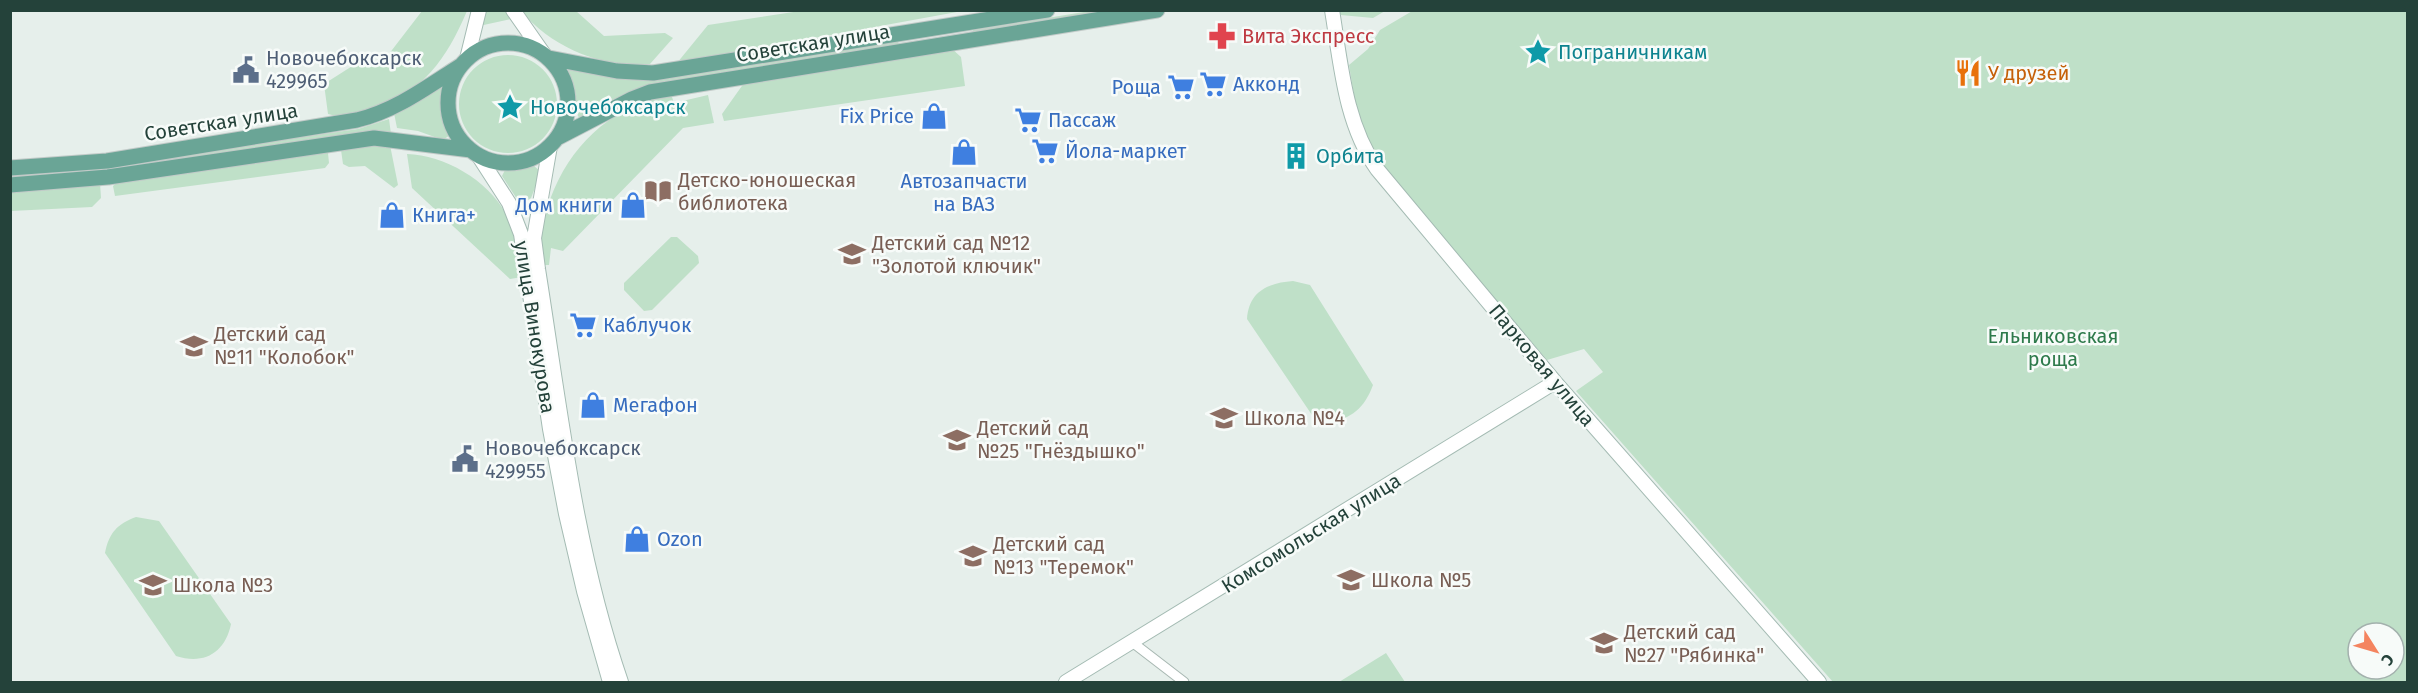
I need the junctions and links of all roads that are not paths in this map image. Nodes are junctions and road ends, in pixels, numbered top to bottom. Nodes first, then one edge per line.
1 (479, 10) edge
2 (513, 10) edge
3 (1047, 10) edge
4 (1157, 10) edge
5 (1332, 10) edge
6 (546, 56) junction
7 (463, 63) junction
8 (554, 142) junction
9 (474, 152) junction
10 (10, 168) edge
11 (10, 185) edge
12 (1555, 382) junction
13 (1132, 642) junction
14 (607, 658) junction
15 (610, 682) edge
16 (621, 682) edge
17 (1066, 682) edge
18 (1184, 682) edge
19 (1820, 682) edge

1 - 7 street
2 - 6 street
3 - 6 main road, Советская улица
4 - 8 main road, Советская улица
5 - 12 street, Парковая улица
6 - 7 main road
6 - 8 main road
7 - 9 main road
7 - 10 main road, Советская улица
8 - 9 main road
8 - 14 street, улица Винокурова
9 - 11 main road, Советская улица
9 - 14 street, улица Винокурова
12 - 13 street, Комсомольская улица
12 - 19 street, Парковая улица
13 - 17 street, Комсомольская улица
13 - 18 street
14 - 15 street, улица Винокурова
14 - 16 street, улица Винокурова

